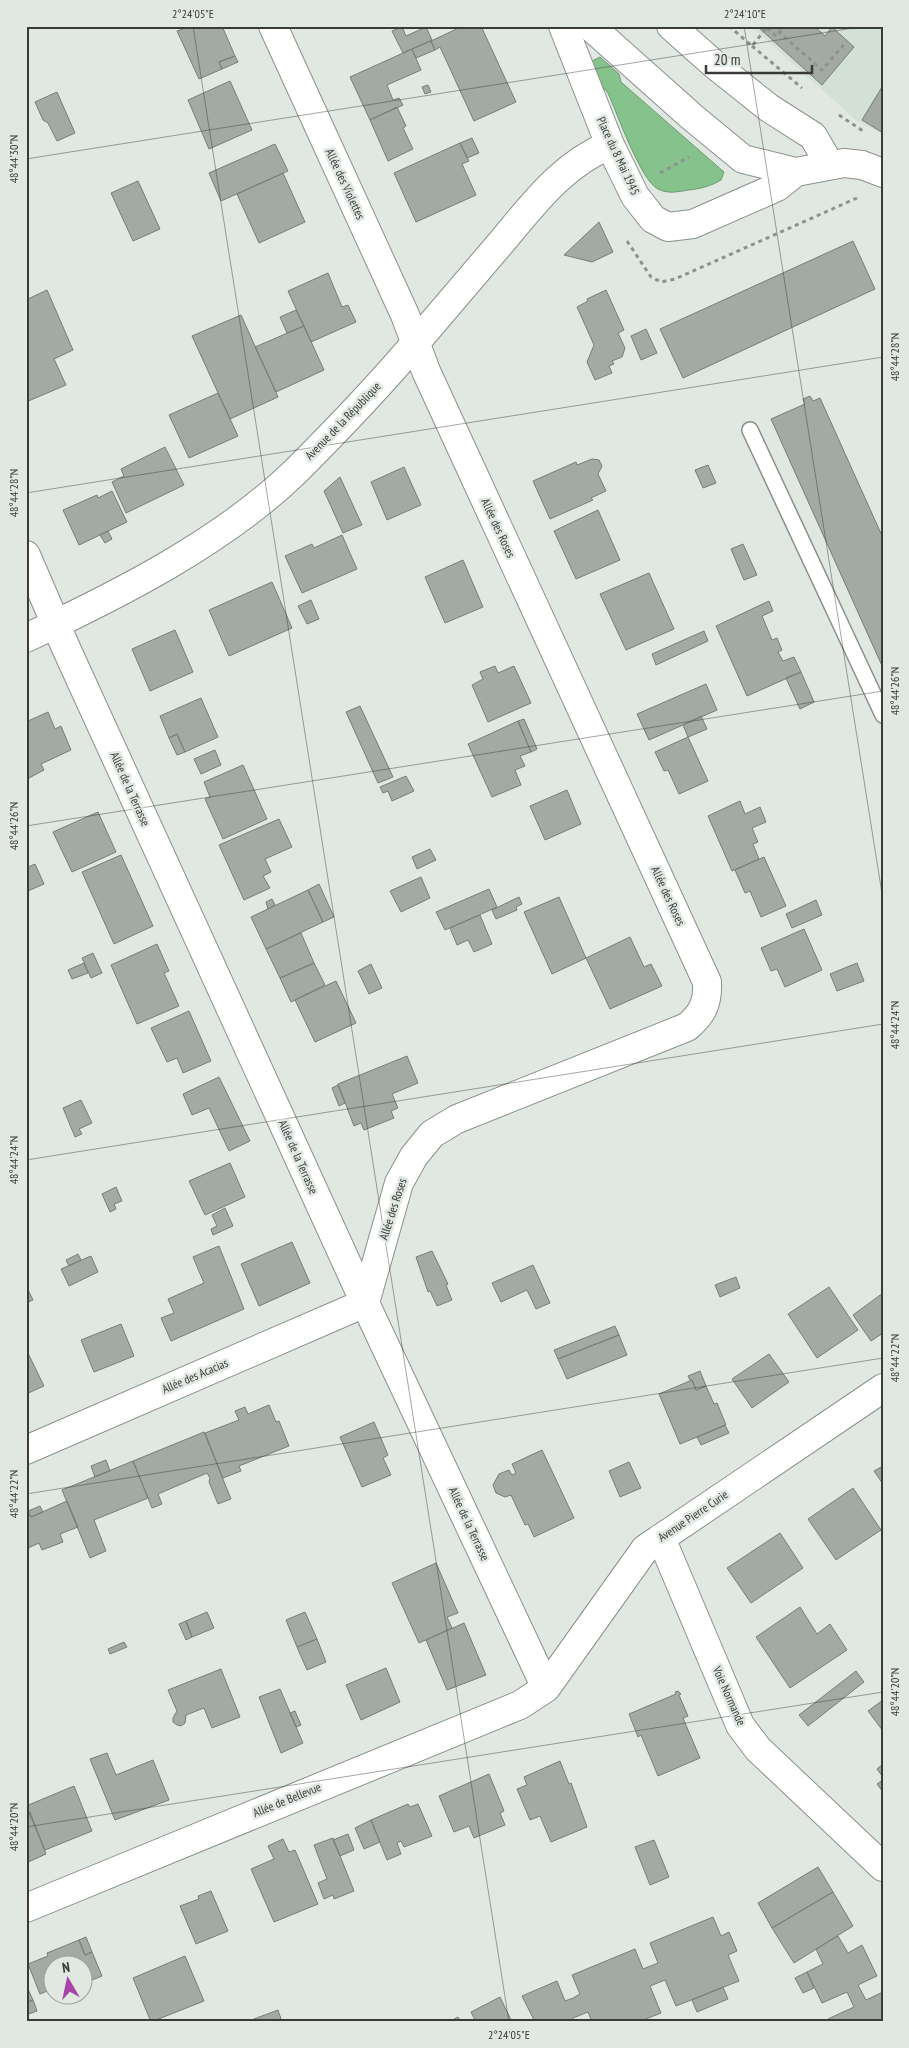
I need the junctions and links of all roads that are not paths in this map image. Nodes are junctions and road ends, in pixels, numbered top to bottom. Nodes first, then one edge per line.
1 (272, 26) edge
2 (563, 26) edge
3 (590, 26) edge
4 (671, 26) edge
5 (610, 145) junction
6 (830, 165) junction
7 (796, 172) junction
8 (883, 173) edge
9 (416, 343) junction
10 (750, 430) dead end
11 (26, 556) edge
12 (56, 624) junction
13 (26, 638) edge
14 (883, 715) edge
15 (365, 1303) junction
16 (883, 1388) edge
17 (26, 1450) edge
18 (661, 1538) junction
19 (546, 1688) junction
20 (883, 1866) edge
21 (26, 1908) edge

1 - 9 street, Allée des Violettes
2 - 5 street, Place du 8 Mai 1945
3 - 7 street, Place du 8 Mai 1945
4 - 6 street
5 - 7 street, Place du 8 Mai 1945
5 - 9 street, Avenue de la République
6 - 7 street, Place du 8 Mai 1945
6 - 8 street, Place du 8 Mai 1945
9 - 12 street, Avenue de la République
9 - 15 street, Allée des Roses
10 - 14 lane
11 - 12 street, Allée de la Terrasse
12 - 13 street, Avenue de la République
12 - 15 street, Allée de la Terrasse
15 - 17 street, Allée des Acacias
15 - 19 street, Allée de la Terrasse
16 - 18 street, Avenue Pierre Curie
18 - 19 street, Avenue Pierre Curie
18 - 20 street, Voie Normande
19 - 21 street, Allée de Bellevue

